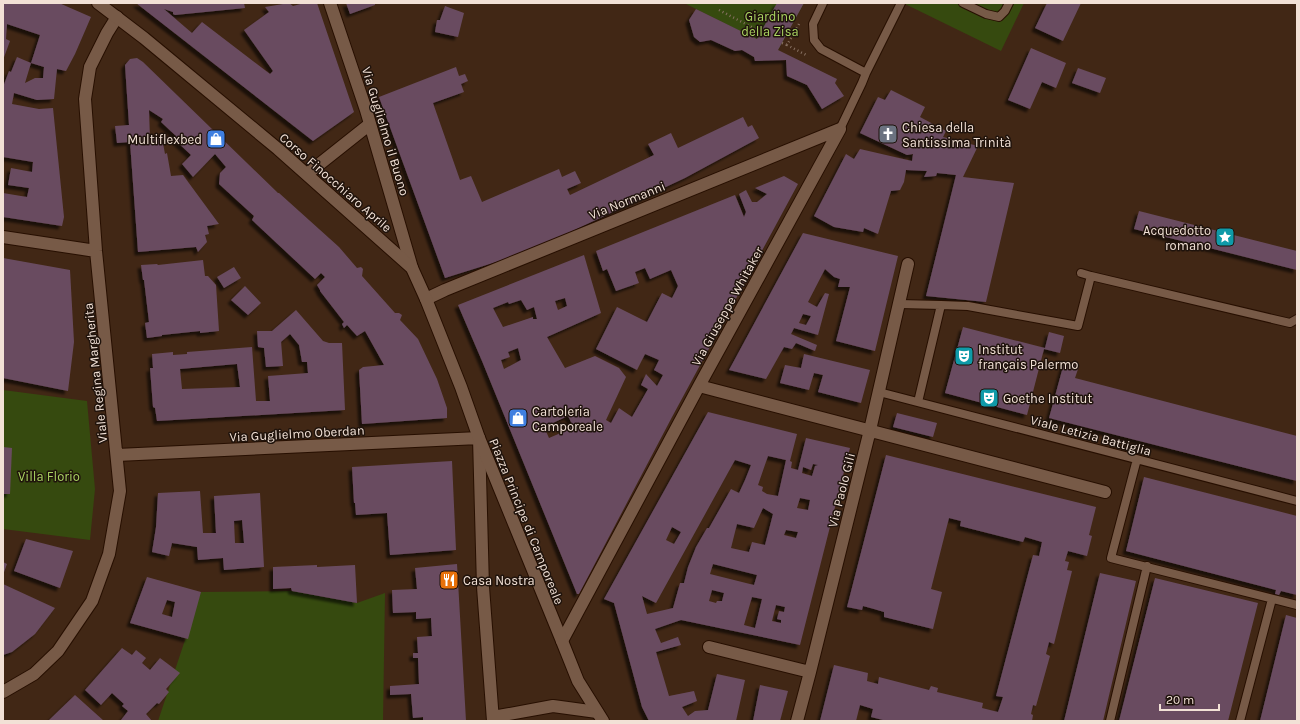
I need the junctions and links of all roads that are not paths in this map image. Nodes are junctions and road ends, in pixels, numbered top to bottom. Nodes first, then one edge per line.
1 (98, 3) edge
2 (330, 3) edge
3 (823, 3) edge
4 (901, 3) edge
5 (963, 3) edge
6 (1009, 3) edge
7 (117, 17) junction
8 (866, 73) junction
9 (370, 124) junction
10 (840, 129) junction
11 (307, 174) junction
12 (3, 236) edge
13 (96, 251) junction
14 (908, 264) dead end
15 (412, 268) junction
16 (1081, 273) dead end
17 (1091, 276) junction
18 (426, 299) junction
19 (899, 304) junction
20 (941, 305) junction
21 (1297, 319) edge
22 (699, 386) junction
23 (879, 392) junction
24 (918, 402) junction
25 (870, 430) junction
26 (479, 438) junction
27 (117, 455) junction
28 (1137, 459) junction
29 (1105, 492) dead end
30 (1297, 501) edge
31 (1147, 566) junction
32 (1272, 599) junction
33 (1297, 605) edge
34 (562, 641) junction
35 (709, 647) dead end
36 (810, 672) junction
37 (3, 692) edge
38 (600, 717) edge
39 (493, 719) edge
40 (797, 721) edge
41 (1110, 721) edge
42 (1240, 721) edge

1 - 7 street, Corso Finocchiaro Aprile
2 - 9 street, Via Guglielmo il Buono
3 - 8 lane
4 - 8 lane, Via Giuseppe Whitaker
5 - 6 lane
7 - 11 street, Corso Finocchiaro Aprile
7 - 13 street, Viale Regina Margherita
8 - 10 lane, Via Giuseppe Whitaker
9 - 11 street
9 - 15 street, Via Guglielmo il Buono
10 - 18 street, Via Normanni
10 - 22 street, Via Giuseppe Whitaker
11 - 15 street, Corso Finocchiaro Aprile
12 - 13 street
13 - 27 street, Viale Regina Margherita
14 - 19 street, Via Paolo Gili
15 - 18 street, Corso Finocchiaro Aprile
16 - 17 lane
17 - 20 lane
17 - 21 lane
18 - 26 street, Corso Finocchiaro Aprile
19 - 20 lane
19 - 23 street, Via Paolo Gili
20 - 24 lane
22 - 25 street
22 - 34 street, Via Giuseppe Whitaker
23 - 24 lane, Viale Letizia Battiglia
23 - 25 street, Via Paolo Gili
24 - 28 lane, Viale Letizia Battiglia
25 - 29 street
25 - 36 street, Via Paolo Gili
26 - 27 street, Via Guglielmo Oberdan
26 - 34 street, Piazza Principe di Camporeale
26 - 39 street, Piazza Principe di Camporeale
27 - 37 street, Viale Regina Margherita
28 - 30 lane, Viale Letizia Battiglia
28 - 31 lane
31 - 32 lane
31 - 41 lane
32 - 33 lane
32 - 42 lane
34 - 38 street, Piazza Principe di Camporeale
35 - 36 street
36 - 40 street, Via Paolo Gili
38 - 39 street, Piazza Principe di Camporeale

